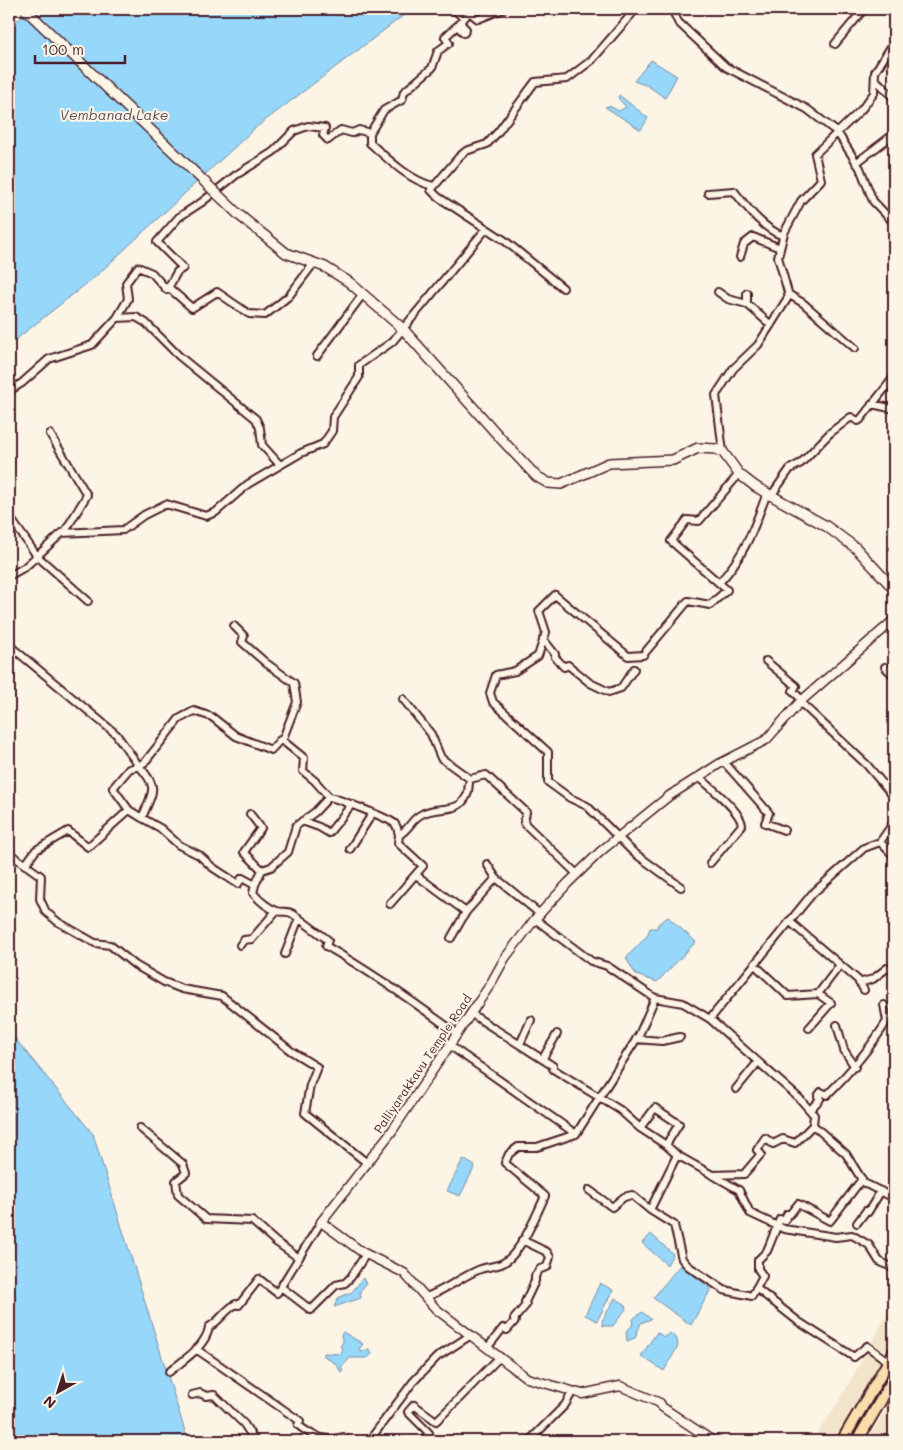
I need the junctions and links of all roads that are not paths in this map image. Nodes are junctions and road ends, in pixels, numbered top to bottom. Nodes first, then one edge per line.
1 (25, 9) edge
2 (453, 9) edge
3 (503, 9) edge
4 (636, 9) edge
5 (672, 9) edge
6 (680, 9) edge
7 (864, 9) edge
8 (675, 16) junction
9 (464, 18) junction
10 (894, 42) edge
11 (836, 44) dead end
12 (875, 79) junction
13 (894, 98) edge
14 (837, 132) junction
15 (370, 133) junction
16 (894, 134) edge
17 (856, 163) junction
18 (433, 186) junction
19 (708, 193) dead end
20 (894, 223) edge
21 (486, 229) junction
22 (784, 233) junction
23 (780, 248) junction
24 (740, 257) dead end
25 (314, 263) junction
26 (168, 287) junction
27 (563, 288) dead end
28 (718, 292) dead end
29 (746, 293) dead end
30 (363, 294) junction
31 (788, 294) junction
32 (747, 304) junction
33 (117, 318) junction
34 (771, 325) junction
35 (403, 329) junction
36 (855, 348) dead end
37 (317, 356) dead end
38 (894, 377) edge
39 (9, 390) edge
40 (872, 404) junction
41 (894, 409) edge
42 (50, 434) dead end
43 (723, 452) junction
44 (280, 466) junction
45 (739, 474) junction
46 (769, 494) junction
47 (9, 516) edge
48 (64, 533) junction
49 (37, 556) junction
50 (9, 576) edge
51 (719, 582) junction
52 (894, 589) edge
53 (88, 601) dead end
54 (894, 620) edge
55 (234, 626) dead end
56 (543, 639) junction
57 (9, 645) edge
58 (766, 661) dead end
59 (885, 667) dead end
60 (634, 670) dead end
61 (894, 676) edge
62 (403, 699) dead end
63 (801, 701) junction
64 (282, 741) junction
65 (724, 762) junction
66 (139, 766) junction
67 (699, 777) junction
68 (470, 779) junction
69 (329, 797) junction
70 (894, 797) edge
71 (352, 804) junction
72 (129, 810) junction
73 (250, 814) dead end
74 (372, 814) junction
75 (142, 818) junction
76 (302, 821) junction
77 (894, 822) edge
78 (784, 830) dead end
79 (399, 835) junction
80 (620, 837) junction
81 (880, 842) junction
82 (350, 849) dead end
83 (894, 852) edge
84 (9, 853) edge
85 (710, 863) dead end
86 (487, 864) dead end
87 (25, 865) junction
88 (262, 870) junction
89 (577, 874) junction
90 (416, 875) junction
91 (496, 878) junction
92 (255, 885) junction
93 (681, 887) dead end
94 (390, 904) dead end
95 (276, 911) junction
96 (466, 912) junction
97 (537, 917) junction
98 (299, 918) junction
99 (789, 922) junction
100 (451, 938) dead end
101 (240, 945) dead end
102 (285, 954) dead end
103 (755, 965) junction
104 (840, 965) junction
105 (894, 970) edge
106 (859, 983) junction
107 (864, 990) dead end
108 (818, 994) junction
109 (655, 998) junction
110 (884, 1005) dead end
111 (470, 1013) junction
112 (710, 1019) junction
113 (531, 1020) dead end
114 (837, 1025) dead end
115 (809, 1028) dead end
116 (456, 1033) junction
117 (557, 1034) dead end
118 (680, 1037) dead end
119 (636, 1039) junction
120 (520, 1044) junction
121 (449, 1045) junction
122 (543, 1058) junction
123 (758, 1062) junction
124 (855, 1067) junction
125 (736, 1089) dead end
126 (598, 1098) junction
127 (810, 1110) junction
128 (813, 1125) junction
129 (140, 1128) dead end
130 (640, 1128) junction
131 (576, 1134) junction
132 (666, 1145) junction
133 (677, 1155) junction
134 (366, 1163) junction
135 (712, 1175) junction
136 (862, 1179) junction
137 (589, 1190) dead end
138 (881, 1191) junction
139 (894, 1198) edge
140 (650, 1210) junction
141 (321, 1222) junction
142 (858, 1223) dead end
143 (777, 1225) junction
144 (522, 1240) junction
145 (366, 1254) junction
146 (300, 1258) junction
147 (894, 1266) edge
148 (281, 1287) junction
149 (756, 1288) junction
150 (426, 1297) junction
151 (472, 1335) junction
152 (488, 1347) junction
153 (196, 1349) junction
154 (894, 1352) edge
155 (500, 1357) junction
156 (889, 1362) junction
157 (169, 1372) dead end
158 (894, 1378) edge
159 (573, 1391) junction
160 (192, 1395) dead end
161 (316, 1440) edge
162 (254, 1441) edge
163 (347, 1441) edge
164 (369, 1441) edge
165 (422, 1441) edge
166 (529, 1441) edge
167 (713, 1441) edge
168 (842, 1441) edge
169 (858, 1441) edge

1 - 25 main road, bridge
2 - 9 street
3 - 9 street
4 - 18 street
5 - 8 street
6 - 8 street
7 - 11 street
8 - 14 street
9 - 15 street
10 - 12 street
12 - 13 street
12 - 14 street
14 - 17 street
14 - 22 street
15 - 18 street
15 - 26 street
16 - 17 street
17 - 20 street
18 - 21 street
19 - 22 street
21 - 27 street
21 - 35 street
22 - 23 street
23 - 24 street
23 - 31 street
25 - 26 street
25 - 30 main road
26 - 33 street
28 - 32 street
29 - 32 street
30 - 35 main road
30 - 37 street
31 - 34 street
31 - 36 street
32 - 34 street
33 - 39 street
33 - 44 street
34 - 43 street
35 - 43 main road
35 - 44 street
38 - 40 street
40 - 41 street
40 - 46 street
42 - 48 street
43 - 45 main road
44 - 48 street
45 - 46 main road
45 - 51 street
46 - 51 street
46 - 52 main road
47 - 49 street
48 - 49 street
49 - 50 street
49 - 53 street
51 - 56 street
54 - 63 street, Palliyarakkavu Temple Road
55 - 64 street
56 - 60 street
56 - 80 street
57 - 66 street
58 - 63 street
59 - 61 street
62 - 68 street
63 - 65 street, Palliyarakkavu Temple Road
63 - 70 street
64 - 66 street
64 - 69 street
65 - 67 street, Palliyarakkavu Temple Road
65 - 78 street
66 - 72 street
66 - 75 street
67 - 80 street, Palliyarakkavu Temple Road
67 - 85 street
68 - 79 street
68 - 89 street
69 - 71 street
69 - 76 street
71 - 74 street
71 - 76 street
72 - 75 street
72 - 87 street
73 - 88 street
74 - 79 street
74 - 82 street
75 - 92 street
76 - 88 street
77 - 81 street
79 - 90 street
80 - 89 street, Palliyarakkavu Temple Road
80 - 93 street
81 - 83 street
81 - 99 street
84 - 87 street
86 - 91 street
87 - 134 street
88 - 92 street
89 - 97 street, Palliyarakkavu Temple Road
90 - 94 street
90 - 96 street
91 - 96 street
91 - 97 street
92 - 95 street
95 - 98 street
95 - 101 street
96 - 100 street
97 - 109 street
97 - 111 street, Palliyarakkavu Temple Road
98 - 102 street
98 - 116 street
99 - 103 street
99 - 104 street
103 - 108 street
103 - 112 street
104 - 106 street
104 - 108 street
105 - 106 street
106 - 107 street
108 - 115 street
109 - 112 street
109 - 119 street
110 - 124 street
111 - 116 street, Palliyarakkavu Temple Road
111 - 120 street
112 - 123 street
113 - 120 street
114 - 124 street
116 - 121 street, Palliyarakkavu Temple Road
117 - 122 street
118 - 119 street
119 - 126 street
120 - 122 street
121 - 131 street
121 - 134 street, Palliyarakkavu Temple Road
122 - 126 street
123 - 125 street
123 - 127 street
124 - 127 street
126 - 130 street
126 - 131 street
127 - 128 street
128 - 135 street
128 - 136 street
129 - 146 street
130 - 132 street
130 - 132 street
131 - 144 street
132 - 133 street
133 - 135 street
133 - 140 street
134 - 141 street, Palliyarakkavu Temple Road
135 - 143 street
136 - 138 street
136 - 143 street
137 - 140 street
138 - 139 street
138 - 142 street
140 - 149 street
141 - 145 street
141 - 146 street
143 - 147 street
143 - 149 street
144 - 150 street
144 - 152 street
145 - 148 street
145 - 150 street
146 - 148 street
148 - 153 street
149 - 156 street
150 - 151 street
151 - 152 street
151 - 164 street
152 - 155 street
153 - 157 street
153 - 161 street
154 - 156 highway
155 - 159 street
155 - 165 street
156 - 168 highway
158 - 169 highway
159 - 166 street
159 - 167 street
160 - 162 street
161 - 163 street

